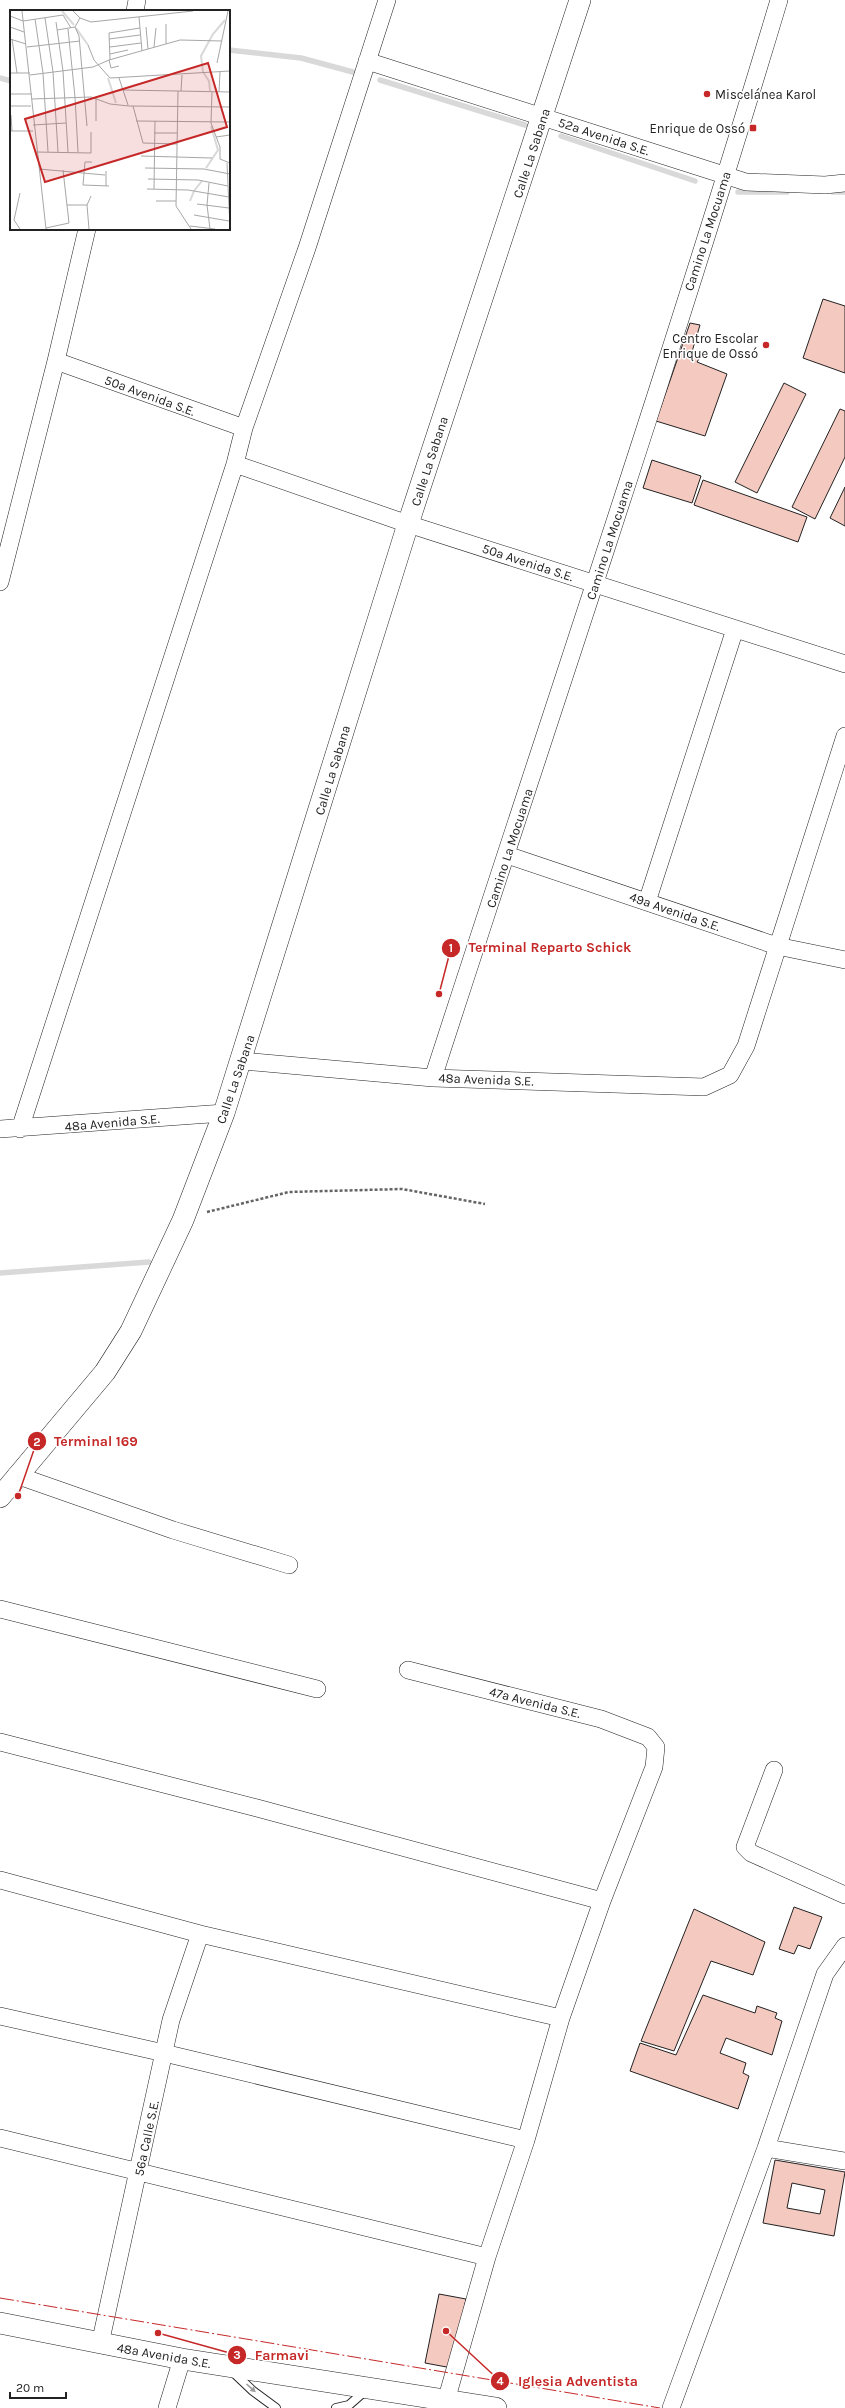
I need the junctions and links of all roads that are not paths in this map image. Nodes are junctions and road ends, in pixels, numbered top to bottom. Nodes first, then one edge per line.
1 (137, 0) edge
2 (387, 0) edge
3 (580, 0) edge
4 (779, 0) edge
5 (135, 10) edge
6 (367, 61) junction
7 (543, 116) junction
8 (724, 175) junction
9 (845, 183) edge
10 (86, 230) edge
11 (56, 361) junction
12 (244, 428) junction
13 (235, 464) junction
14 (408, 524) junction
15 (0, 582) edge
16 (595, 584) junction
17 (734, 629) junction
18 (845, 664) edge
19 (845, 736) edge
20 (507, 855) junction
21 (647, 902) junction
22 (777, 946) junction
23 (845, 960) edge
24 (242, 1061) junction
25 (433, 1078) junction
26 (224, 1113) junction
27 (0, 1129) edge
28 (20, 1129) junction
29 (16, 1475) junction
30 (0, 1497) edge
31 (289, 1564) dead end
32 (0, 1609) edge
33 (408, 1670) dead end
34 (317, 1689) dead end
35 (0, 1742) edge
36 (774, 1770) dead end
37 (0, 1880) edge
38 (845, 1895) edge
39 (602, 1901) junction
40 (200, 1934) junction
41 (845, 1946) edge
42 (0, 2016) edge
43 (561, 2018) junction
44 (164, 2053) junction
45 (0, 2138) edge
46 (526, 2140) junction
47 (766, 2148) junction
48 (845, 2161) edge
49 (140, 2172) junction
50 (487, 2257) junction
51 (0, 2323) edge
52 (100, 2344) junction
53 (182, 2359) junction
54 (227, 2366) junction
55 (368, 2389) junction
56 (446, 2401) junction
57 (166, 2408) edge
58 (276, 2408) edge
59 (336, 2408) edge
60 (496, 2408) edge
61 (671, 2408) edge

1 - 5 street
2 - 6 street
3 - 7 street, Calle La Sabana
4 - 8 street, Camino La Mocuama
6 - 7 street, 52a Avenida S.E.
6 - 12 street
7 - 8 street, 52a Avenida S.E.
7 - 14 street, Calle La Sabana
8 - 9 street, 52a Avenida S.E.
8 - 16 street, Camino La Mocuama
10 - 11 street
11 - 12 street, 50a Avenida S.E.
11 - 15 street
12 - 13 street
13 - 14 street, 50a Avenida S.E.
13 - 28 street
14 - 16 street, 50a Avenida S.E.
14 - 24 street, Calle La Sabana
16 - 17 street, 50a Avenida S.E.
16 - 20 street, Camino La Mocuama
17 - 18 street, 50a Avenida S.E.
17 - 21 street
19 - 22 street
20 - 21 street, 49a Avenida S.E.
20 - 25 street, Camino La Mocuama
21 - 22 street, 49a Avenida S.E.
22 - 23 street, 49a Avenida S.E.
22 - 25 street, 48a Avenida S.E.
24 - 25 street, 48a Avenida S.E.
24 - 26 street, Calle La Sabana
26 - 28 street, 48a Avenida S.E.
26 - 29 street, Calle La Sabana
27 - 28 street, 48a Avenida S.E.
29 - 30 street, Calle La Sabana
29 - 31 street
32 - 34 street
33 - 39 street, 47a Avenida S.E.
35 - 39 street
36 - 38 street
37 - 40 street
39 - 43 street
40 - 43 street
40 - 44 street, 56a Calle S.E.
41 - 47 street
42 - 44 street
43 - 46 street
44 - 46 street
44 - 49 street, 56a Calle S.E.
45 - 49 street
46 - 50 street
47 - 48 street
47 - 61 street
49 - 50 street
49 - 52 street, 56a Calle S.E.
50 - 56 street
51 - 52 street, 48a Avenida S.E.
52 - 53 street, 48a Avenida S.E.
53 - 54 street, 48a Avenida S.E.
53 - 57 street
54 - 55 street, 48a Avenida S.E.
54 -> 58 lane
55 - 56 street, 48a Avenida S.E.
55 - 59 lane
56 - 60 street, 48a Avenida S.E.

